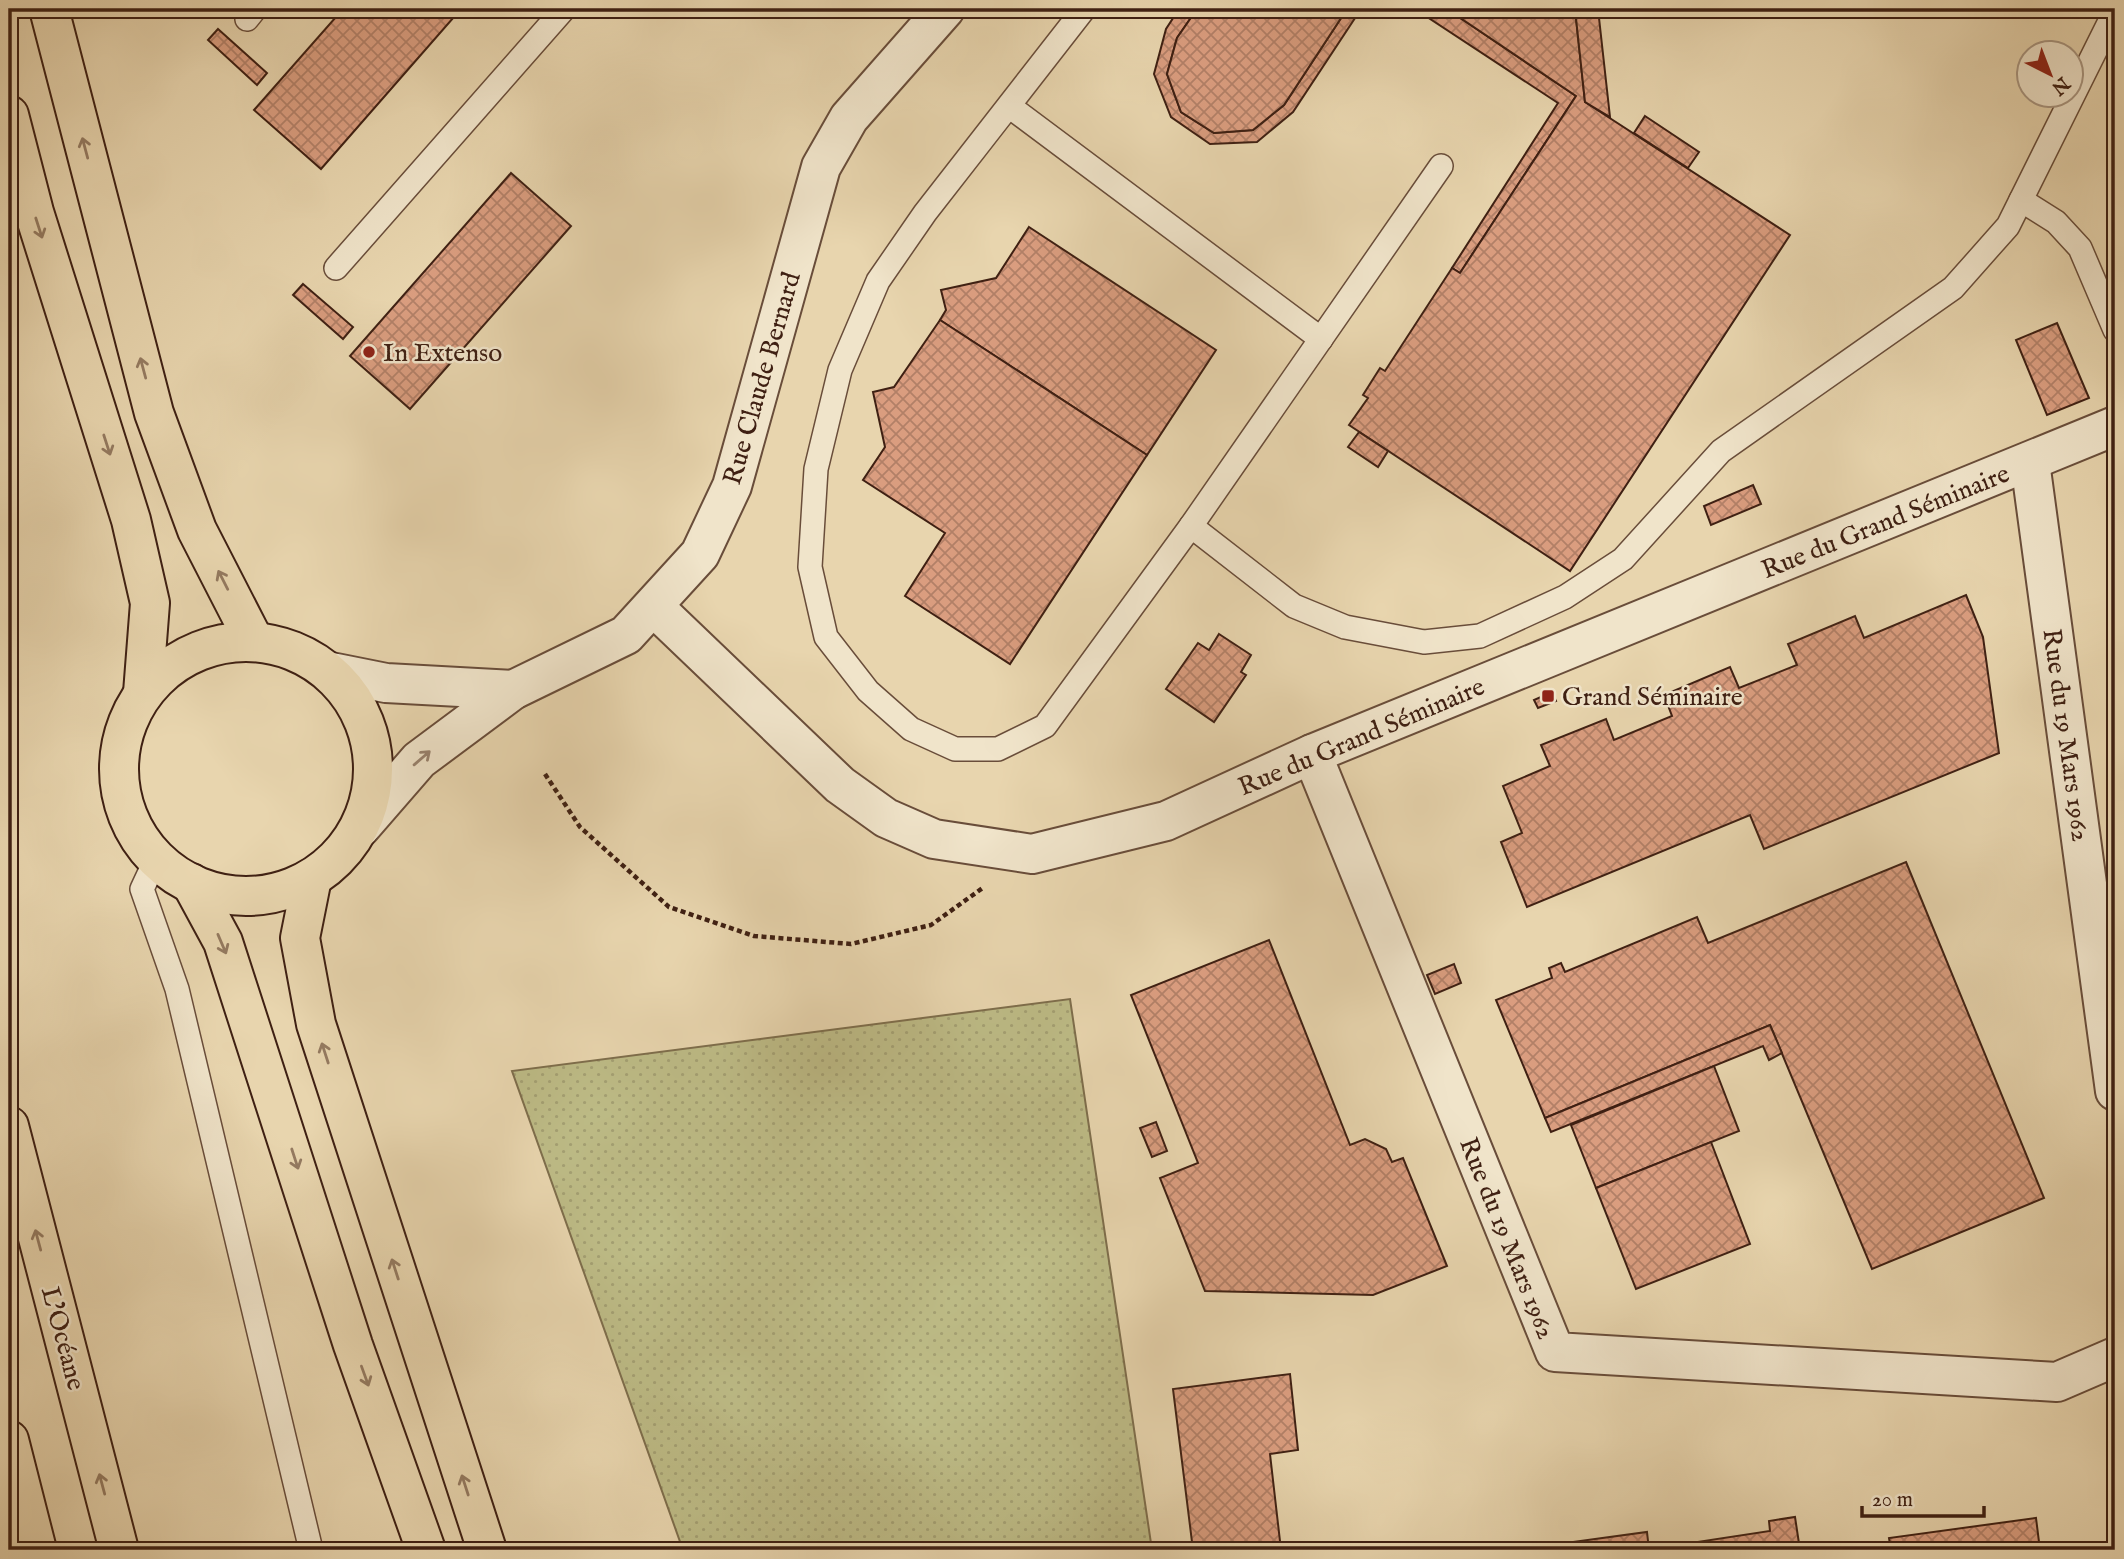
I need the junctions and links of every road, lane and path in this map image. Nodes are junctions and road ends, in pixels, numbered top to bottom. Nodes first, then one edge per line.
1 (49, 9) edge
2 (564, 9) edge
3 (1084, 9) edge
4 (2115, 10) edge
5 (931, 14) edge
6 (1009, 106) junction
7 (9, 115) edge
8 (1441, 166) dead end
9 (2021, 200) junction
10 (336, 268) dead end
11 (2115, 330) edge
12 (1321, 339) junction
13 (2115, 426) edge
14 (2030, 462) junction
15 (1191, 526) junction
16 (654, 607) junction
17 (254, 641) junction
18 (331, 672) junction
19 (513, 690) junction
20 (143, 693) junction
21 (1312, 754) junction
22 (545, 774) dead end
23 (360, 828) junction
24 (1032, 854) junction
25 (156, 859) junction
26 (312, 878) junction
27 (191, 883) junction
28 (2115, 1091) edge
29 (9, 1126) edge
30 (2115, 1357) edge
31 (9, 1440) edge
32 (37, 1550) edge
33 (119, 1550) edge
34 (311, 1550) edge
35 (426, 1550) edge
36 (487, 1550) edge

17 -> 1 main road
2 - 10 lane
3 - 6 lane
4 - 9 lane
5 - 16 street, Rue Claude Bernard
6 - 12 lane
6 - 15 lane
7 -> 20 main road
8 - 12 lane
9 - 11 lane
9 - 15 lane
12 - 15 lane
13 - 14 street, Rue du Grand Séminaire
14 - 21 street, Rue du Grand Séminaire
14 - 28 street, Rue du 19 Mars 1962
16 - 19 street, Rue Claude Bernard
16 - 24 street, Rue du Grand Séminaire
17 - 18 main road
17 - 20 main road
18 - 19 street, Rue Claude Bernard
18 - 23 main road
23 -> 19 street, Rue Claude Bernard
20 - 25 main road
21 - 24 street, Rue du Grand Séminaire
21 - 30 street, Rue du 19 Mars 1962
22 - 24 path
23 - 26 main road
25 - 27 main road
25 - 34 lane
26 - 27 main road
36 -> 26 main road
27 -> 35 main road
33 -> 29 main road, L’Océane
31 - 32 main road

